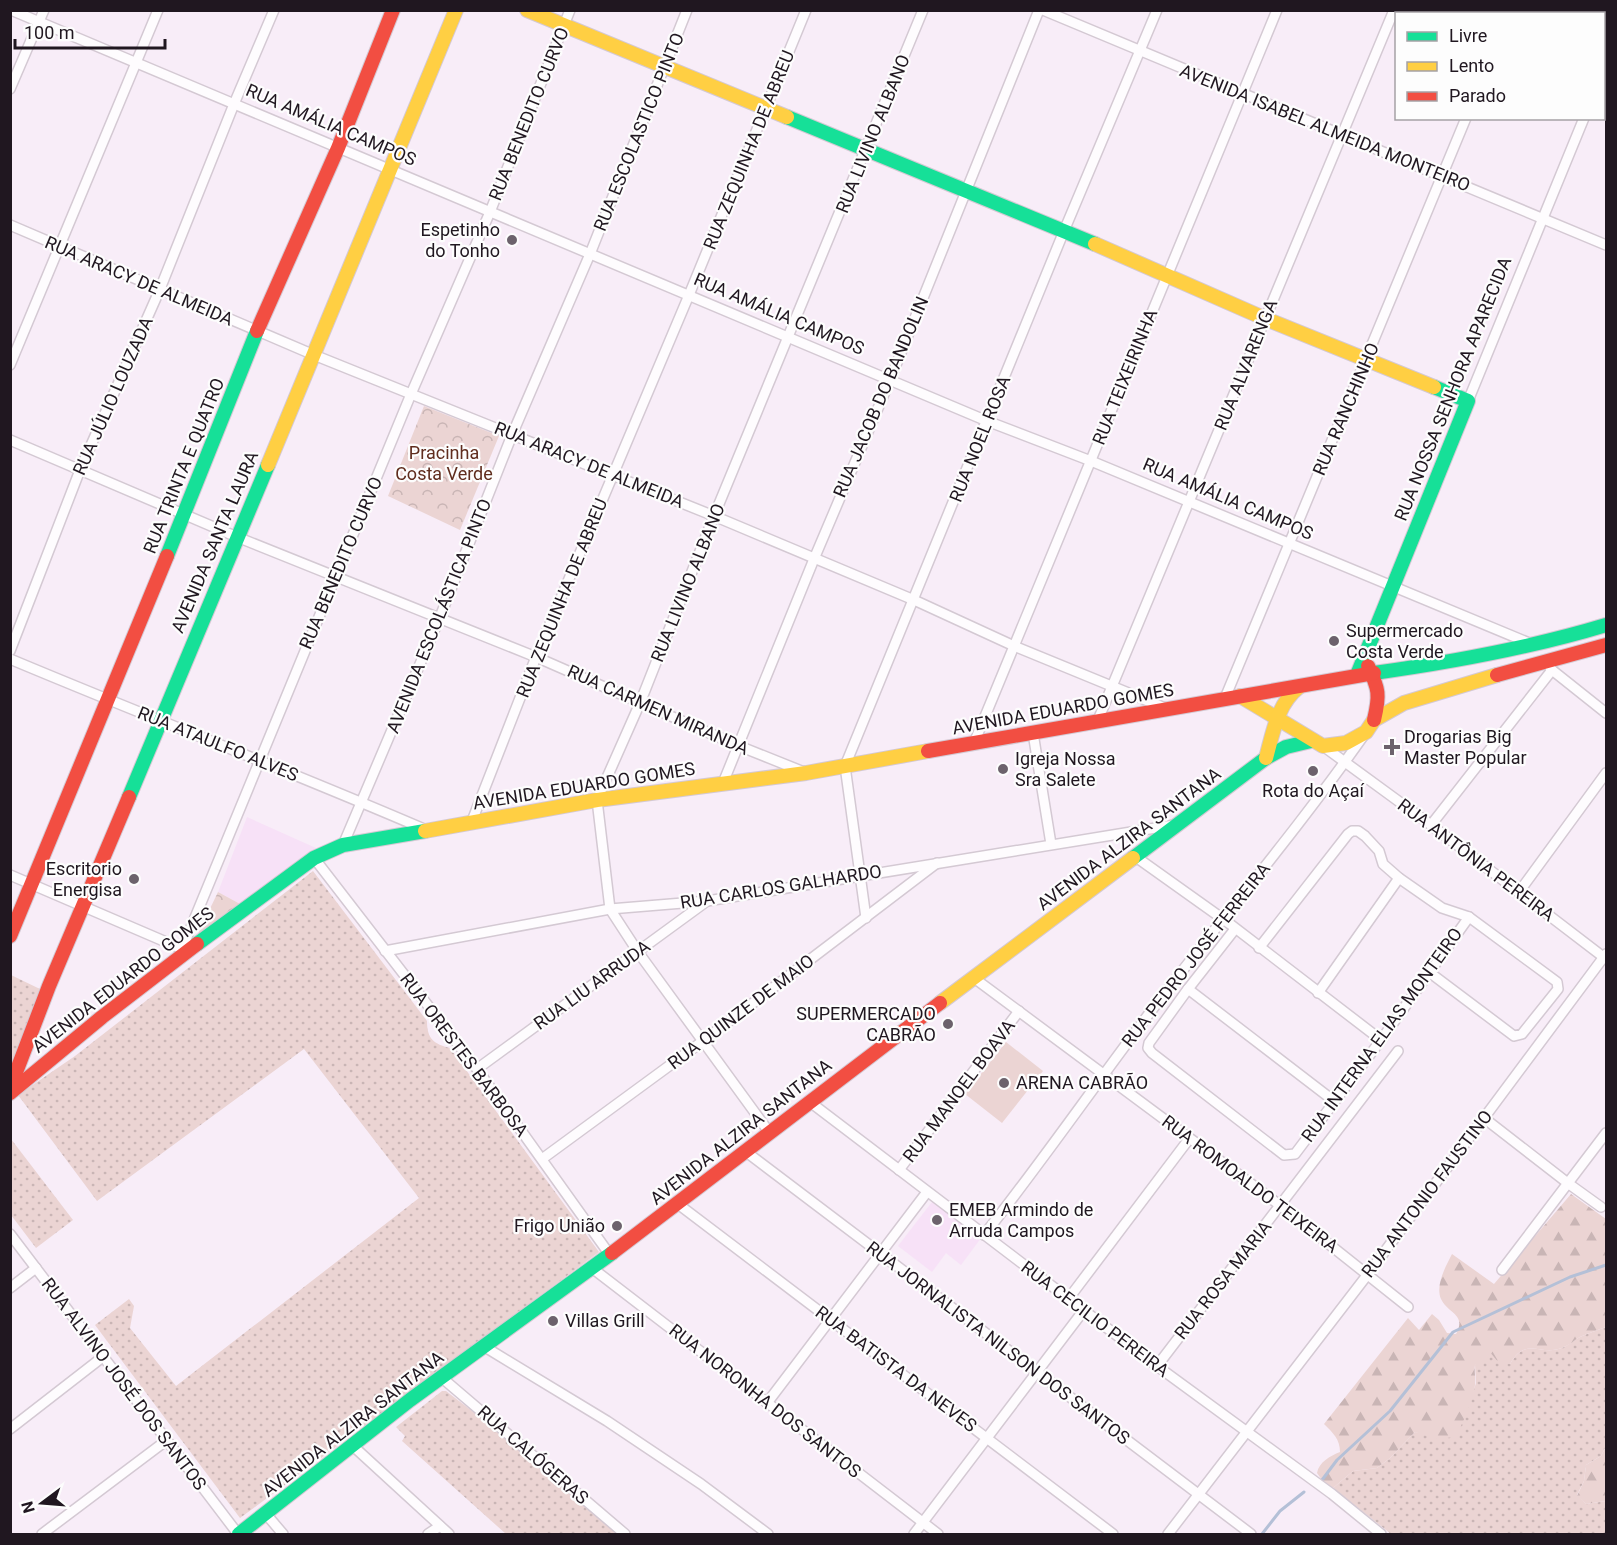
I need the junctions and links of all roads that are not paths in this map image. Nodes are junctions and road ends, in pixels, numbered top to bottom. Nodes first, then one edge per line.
1 (12, 10) edge
2 (44, 10) edge
3 (158, 10) edge
4 (274, 10) edge
5 (393, 10) edge
6 (456, 10) edge
7 (527, 10) edge
8 (570, 10) edge
9 (687, 10) edge
10 (806, 10) edge
11 (923, 10) edge
12 (1038, 10) edge
13 (1043, 10) edge
14 (1157, 10) edge
15 (1277, 10) edge
16 (1394, 10) edge
17 (39, 22) junction
18 (564, 25) junction
19 (1139, 51) junction
20 (136, 63) junction
21 (665, 67) junction
22 (10, 89) edge
23 (1243, 94) junction
24 (234, 104) junction
25 (766, 108) junction
26 (1465, 120) edge
27 (1583, 120) edge
28 (1341, 136) junction
29 (338, 148) junction
30 (867, 150) junction
31 (390, 170) junction
32 (1442, 176) junction
33 (966, 191) junction
34 (490, 212) junction
35 (1543, 217) junction
36 (10, 225) edge
37 (1064, 231) junction
38 (1606, 245) edge
39 (60, 246) junction
40 (590, 254) junction
41 (1166, 276) junction
42 (160, 289) junction
43 (689, 296) junction
44 (1266, 319) junction
45 (257, 331) junction
46 (788, 337) junction
47 (314, 355) junction
48 (1367, 360) junction
49 (10, 365) edge
50 (890, 380) junction
51 (411, 394) junction
52 (1468, 401) junction
53 (987, 421) junction
54 (512, 435) junction
55 (10, 440) edge
56 (1091, 461) junction
57 (80, 470) junction
58 (612, 475) junction
59 (1190, 502) junction
60 (185, 514) junction
61 (714, 516) junction
62 (237, 537) junction
63 (1290, 544) junction
64 (814, 559) junction
65 (335, 578) junction
66 (1393, 586) junction
67 (914, 600) junction
68 (440, 617) junction
69 (1606, 625) edge
70 (1534, 645) junction
71 (1606, 645) edge
72 (1014, 646) junction
73 (10, 651) edge
74 (536, 657) junction
75 (10, 659) edge
76 (1549, 665) junction
77 (1363, 674) junction
78 (1303, 685) junction
79 (1112, 687) junction
80 (1240, 696) junction
81 (1225, 698) junction
82 (108, 700) junction
83 (640, 703) junction
84 (1166, 709) junction
85 (1606, 713) edge
86 (1278, 719) junction
87 (1098, 720) junction
88 (160, 721) junction
89 (1370, 726) junction
90 (1033, 733) junction
91 (974, 743) junction
92 (1317, 743) junction
93 (739, 746) junction
94 (1266, 758) junction
95 (260, 760) junction
96 (1345, 763) junction
97 (845, 766) junction
98 (807, 773) junction
99 (1606, 773) edge
100 (723, 783) junction
101 (597, 800) junction
102 (362, 802) junction
103 (472, 821) junction
104 (1177, 825) junction
105 (1431, 825) junction
106 (425, 830) junction
107 (1051, 844) junction
108 (343, 845) junction
109 (1136, 856) junction
110 (314, 858) junction
111 (938, 862) junction
112 (10, 875) edge
113 (860, 875) junction
114 (1400, 878) junction
115 (32, 885) junction
116 (1519, 892) junction
117 (707, 901) junction
118 (84, 907) junction
119 (610, 909) junction
120 (1469, 917) junction
121 (866, 918) junction
122 (1222, 919) junction
123 (1235, 929) junction
124 (10, 936) edge
125 (1259, 948) junction
126 (184, 950) junction
127 (385, 951) junction
128 (638, 952) junction
129 (1606, 957) edge
130 (1429, 972) junction
131 (974, 978) junction
132 (1188, 989) junction
133 (1318, 993) junction
134 (1019, 1011) junction
135 (1381, 1040) junction
136 (703, 1041) junction
137 (1398, 1051) dead end
138 (477, 1069) junction
139 (1104, 1073) junction
140 (10, 1091) edge
141 (1334, 1101) junction
142 (810, 1102) junction
143 (1484, 1118) junction
144 (769, 1132) junction
145 (1606, 1133) edge
146 (1189, 1139) junction
147 (745, 1151) junction
148 (542, 1159) junction
149 (899, 1170) junction
150 (1569, 1184) junction
151 (927, 1192) junction
152 (678, 1204) junction
153 (1281, 1206) junction
154 (1601, 1207) dead end
155 (10, 1234) edge
156 (984, 1235) junction
157 (881, 1254) junction
158 (610, 1255) junction
159 (592, 1268) junction
160 (36, 1269) junction
161 (1502, 1270) dead end
162 (1368, 1274) junction
163 (10, 1288) edge
164 (1069, 1298) junction
165 (1408, 1307) dead end
166 (1084, 1310) junction
167 (831, 1319) junction
168 (485, 1347) junction
169 (104, 1356) junction
170 (1157, 1366) junction
171 (1037, 1373) junction
172 (441, 1377) junction
173 (767, 1403) junction
174 (10, 1429) edge
175 (1246, 1432) junction
176 (987, 1438) junction
177 (167, 1440) junction
178 (353, 1446) junction
179 (1199, 1494) junction
180 (267, 1514) junction
181 (923, 1523) junction
182 (440, 1526) junction
183 (42, 1534) edge
184 (239, 1534) edge
185 (283, 1534) edge
186 (428, 1534) edge
187 (448, 1534) edge
188 (625, 1534) edge
189 (768, 1534) edge
190 (914, 1534) edge
191 (938, 1534) edge
192 (1113, 1534) edge
193 (1168, 1534) edge
194 (1251, 1534) edge
195 (1382, 1534) edge

1 - 17 street, RUA AMÁLIA CAMPOS
2 - 17 street
3 - 20 street
4 - 24 street, RUA JÚLIO LOUZADA
5 - 29 main road, RUA TRINTA E QUATRO
6 - 31 main road, AVENIDA SANTA LAURA
7 - 18 main road
8 - 18 street, RUA BENEDITO CURVO
9 - 21 street, RUA ESCOLASTICO PINTO
10 - 25 street, RUA ZEQUINHA DE ABREU
11 - 30 street, RUA LIVINO ALBANO
12 - 33 street, RUA JACOB DO BANDOLIN
13 - 19 street, AVENIDA ISABEL ALMEIDA MONTEIRO
14 - 19 street, RUA NOEL ROSA
15 - 23 street, RUA TEIXEIRINHA
16 - 28 street, RUA ALVARENGA
17 - 20 street, RUA AMÁLIA CAMPOS
17 - 22 street
18 - 21 main road
18 - 34 street, RUA BENEDITO CURVO
19 - 23 street, AVENIDA ISABEL ALMEIDA MONTEIRO
19 - 37 street, RUA NOEL ROSA
20 - 24 street, RUA AMÁLIA CAMPOS
20 - 39 street
21 - 25 main road
21 - 40 street, RUA ESCOLASTICO PINTO
23 - 28 street, AVENIDA ISABEL ALMEIDA MONTEIRO
23 - 41 street, RUA TEIXEIRINHA
24 - 29 street, RUA AMÁLIA CAMPOS
24 - 42 street, RUA JÚLIO LOUZADA
25 - 30 main road
25 - 43 street, RUA ZEQUINHA DE ABREU
26 - 32 street, RUA RANCHINHO
27 - 35 street, RUA NOSSA SENHORA APARECIDA
28 - 32 street, AVENIDA ISABEL ALMEIDA MONTEIRO
28 - 44 street, RUA ALVARENGA
29 - 31 street, RUA AMÁLIA CAMPOS
29 - 45 main road, RUA TRINTA E QUATRO
30 - 33 main road
30 - 46 street, RUA LIVINO ALBANO
31 - 34 street, RUA AMÁLIA CAMPOS
31 - 47 main road, AVENIDA SANTA LAURA
32 - 35 street, AVENIDA ISABEL ALMEIDA MONTEIRO
32 - 48 street, RUA RANCHINHO
33 - 37 main road
33 - 50 street, RUA JACOB DO BANDOLIN
34 - 40 street, RUA AMÁLIA CAMPOS
34 - 51 street, RUA BENEDITO CURVO
35 - 38 street, AVENIDA ISABEL ALMEIDA MONTEIRO
35 - 52 street, RUA NOSSA SENHORA APARECIDA
36 - 39 street, RUA ARACY DE ALMEIDA
37 - 41 main road
37 - 53 street, RUA NOEL ROSA
39 - 42 street, RUA ARACY DE ALMEIDA
39 - 49 street
40 - 43 street, RUA AMÁLIA CAMPOS
40 - 54 street, AVENIDA ESCOLÁSTICA PINTO
41 - 44 main road
41 - 56 street, RUA TEIXEIRINHA
42 - 45 street, RUA ARACY DE ALMEIDA
42 - 57 street, RUA JÚLIO LOUZADA
43 - 46 street, RUA AMÁLIA CAMPOS
43 - 58 street, RUA ZEQUINHA DE ABREU
44 - 48 main road
44 - 59 street, RUA ALVARENGA
45 - 47 street, RUA ARACY DE ALMEIDA
45 - 60 main road, RUA TRINTA E QUATRO
46 - 50 street, RUA AMÁLIA CAMPOS
46 - 61 street, RUA LIVINO ALBANO
47 - 51 street, RUA ARACY DE ALMEIDA
47 - 62 main road, AVENIDA SANTA LAURA
48 - 52 main road
48 - 63 street, RUA RANCHINHO
50 - 53 street, RUA AMÁLIA CAMPOS
50 - 64 street, RUA JACOB DO BANDOLIN
51 - 54 street, RUA ARACY DE ALMEIDA
51 - 65 street, RUA BENEDITO CURVO
52 - 66 main road, RUA NOSSA SENHORA APARECIDA
53 - 56 street, RUA AMÁLIA CAMPOS
53 - 67 street, RUA NOEL ROSA
54 - 58 street, RUA ARACY DE ALMEIDA
54 - 68 street, AVENIDA ESCOLÁSTICA PINTO
55 - 57 street, RUA CARMEN MIRANDA
56 - 59 street, RUA AMÁLIA CAMPOS
56 - 72 street, RUA TEIXEIRINHA
57 - 60 street, RUA CARMEN MIRANDA
57 - 73 street, RUA JÚLIO LOUZADA
58 - 61 street, RUA ARACY DE ALMEIDA
58 - 74 street, RUA ZEQUINHA DE ABREU
59 - 63 street, RUA AMÁLIA CAMPOS
59 - 79 street, RUA ALVARENGA
60 - 62 street, RUA CARMEN MIRANDA
60 - 82 main road, RUA TRINTA E QUATRO
61 - 64 street, RUA ARACY DE ALMEIDA
61 - 83 street, RUA LIVINO ALBANO
62 - 65 street, RUA CARMEN MIRANDA
62 - 88 main road, AVENIDA SANTA LAURA
63 - 66 street, RUA AMÁLIA CAMPOS
63 - 81 street, RUA RANCHINHO
64 - 67 street, RUA ARACY DE ALMEIDA
64 - 93 street, RUA JACOB DO BANDOLIN
65 - 68 street, RUA CARMEN MIRANDA
65 - 95 street, RUA BENEDITO CURVO
66 - 70 street, RUA AMÁLIA CAMPOS
66 - 77 main road, RUA NOSSA SENHORA APARECIDA
67 - 72 street, RUA ARACY DE ALMEIDA
67 - 97 street, RUA NOEL ROSA
68 - 74 street, RUA CARMEN MIRANDA
68 - 102 street, AVENIDA ESCOLÁSTICA PINTO
69 - 70 main road
70 - 77 main road
71 - 76 main road
72 - 79 street, RUA ARACY DE ALMEIDA
72 - 91 street, RUA TEIXEIRINHA
74 - 83 street, RUA CARMEN MIRANDA
74 - 103 street, RUA ZEQUINHA DE ABREU
75 - 82 street, RUA ATAULFO ALVES
76 - 85 street
76 - 89 main road
76 - 105 street
77 - 78 main road
77 - 89 main road
78 - 80 main road, AVENIDA EDUARDO GOMES
78 - 86 main road
79 - 84 street, RUA ARACY DE ALMEIDA
79 - 87 street, RUA ALVARENGA
80 - 81 main road, AVENIDA EDUARDO GOMES
80 - 86 main road
81 - 84 main road, AVENIDA EDUARDO GOMES
82 - 88 street, RUA ATAULFO ALVES
82 - 115 main road, RUA TRINTA E QUATRO
83 - 93 street, RUA CARMEN MIRANDA
83 - 101 street, RUA LIVINO ALBANO
84 - 87 main road, AVENIDA EDUARDO GOMES
86 - 92 main road
86 - 94 main road
87 - 90 main road, AVENIDA EDUARDO GOMES
88 - 95 street, RUA ATAULFO ALVES
88 - 118 main road, AVENIDA SANTA LAURA
89 - 92 main road
89 - 96 street, RUA PEDRO JOSÉ FERREIRA
90 - 91 main road, AVENIDA EDUARDO GOMES
90 - 107 street
91 - 97 main road, AVENIDA EDUARDO GOMES
92 - 94 main road, AVENIDA ALZIRA SANTANA
92 - 96 street, RUA ANTÔNIA PEREIRA
93 - 98 street, RUA CARMEN MIRANDA
93 - 100 street, RUA JACOB DO BANDOLIN
94 - 104 main road, AVENIDA ALZIRA SANTANA
95 - 102 street, RUA ATAULFO ALVES
95 - 126 street, RUA BENEDITO CURVO
96 - 105 street, RUA ANTÔNIA PEREIRA
96 - 122 street, RUA PEDRO JOSÉ FERREIRA
97 - 98 main road, AVENIDA EDUARDO GOMES
97 - 113 street
98 - 100 main road, AVENIDA EDUARDO GOMES
99 - 116 street
100 - 101 main road, AVENIDA EDUARDO GOMES
101 - 103 main road, AVENIDA EDUARDO GOMES
101 - 119 street
102 - 106 street, RUA ATAULFO ALVES
102 - 108 street, AVENIDA ESCOLÁSTICA PINTO
103 - 106 main road, AVENIDA EDUARDO GOMES
104 - 107 street, RUA CARLOS GALHARDO
104 - 109 main road, AVENIDA ALZIRA SANTANA
105 - 116 street, RUA ANTÔNIA PEREIRA
106 - 108 main road, AVENIDA EDUARDO GOMES
107 - 111 street, RUA CARLOS GALHARDO
108 - 110 main road, AVENIDA EDUARDO GOMES
109 - 122 street
109 - 131 main road, AVENIDA ALZIRA SANTANA
110 - 126 main road, AVENIDA EDUARDO GOMES
110 - 127 street, RUA ORESTES BARBOSA
111 - 113 street, RUA CARLOS GALHARDO
111 - 121 street, RUA QUINZE DE MAIO
112 - 115 street
113 - 117 street, RUA CARLOS GALHARDO
113 - 121 street
114 - 120 street
114 - 125 street
114 - 133 street
115 - 118 street
115 - 124 main road, RUA TRINTA E QUATRO
116 - 129 street, RUA ANTÔNIA PEREIRA
117 - 119 street, RUA CARLOS GALHARDO
117 - 128 street, RUA LIU ARRUDA
118 - 126 street
118 - 140 main road, AVENIDA SANTA LAURA
119 - 127 street, RUA CARLOS GALHARDO
119 - 128 street
120 - 130 street, RUA INTERNA ELIAS MONTEIRO
120 - 130 street
121 - 136 street, RUA QUINZE DE MAIO
122 - 123 street
122 - 139 street, RUA PEDRO JOSÉ FERREIRA
123 - 125 street
123 - 132 street
125 - 133 street
126 - 140 main road, AVENIDA EDUARDO GOMES
127 - 138 street, RUA ORESTES BARBOSA
128 - 136 street
128 - 138 street, RUA LIU ARRUDA
129 - 143 street, RUA ANTONIO FAUSTINO
130 - 135 street, RUA INTERNA ELIAS MONTEIRO
131 - 134 street, RUA ROMOALDO TEIXEIRA
131 - 142 main road, AVENIDA ALZIRA SANTANA
132 - 141 street
132 - 141 street, RUA INTERNA ELIAS MONTEIRO
133 - 135 street
134 - 139 street, RUA ROMOALDO TEIXEIRA
134 - 149 street, RUA MANOEL BOAVA
135 - 141 street, RUA INTERNA ELIAS MONTEIRO
136 - 144 street
136 - 148 street, RUA QUINZE DE MAIO
137 - 153 street, RUA ROSA MARIA
138 - 148 street, RUA ORESTES BARBOSA
139 - 146 street, RUA ROMOALDO TEIXEIRA
139 - 156 street, RUA PEDRO JOSÉ FERREIRA
142 - 144 main road, AVENIDA ALZIRA SANTANA
142 - 149 street, RUA CECILIO PEREIRA
143 - 150 street
143 - 162 street, RUA ANTONIO FAUSTINO
144 - 147 main road, AVENIDA ALZIRA SANTANA
145 - 150 street
146 - 153 street, RUA ROMOALDO TEIXEIRA
146 - 164 street
147 - 152 main road, AVENIDA ALZIRA SANTANA
147 - 157 street, RUA JORNALISTA NILSON DOS SANTOS
148 - 158 street, RUA ORESTES BARBOSA
149 - 151 street, RUA CECILIO PEREIRA
150 - 154 street
150 - 161 street
151 - 156 street, RUA CECILIO PEREIRA
151 - 157 street
152 - 158 main road, AVENIDA ALZIRA SANTANA
152 - 167 street, RUA BATISTA DA NEVES
153 - 162 street, RUA ROMOALDO TEIXEIRA
153 - 170 street, RUA ROSA MARIA
155 - 160 street, RUA ALVINO JOSÉ DOS SANTOS
156 - 164 street, RUA CECILIO PEREIRA
157 - 167 street
157 - 171 street, RUA JORNALISTA NILSON DOS SANTOS
158 - 159 main road, AVENIDA ALZIRA SANTANA
159 - 168 main road, AVENIDA ALZIRA SANTANA
159 - 173 street, RUA NORONHA DOS SANTOS
160 - 163 street
160 - 169 street, RUA ALVINO JOSÉ DOS SANTOS
162 - 165 street, RUA ROMOALDO TEIXEIRA
162 - 175 street, RUA ANTONIO FAUSTINO
164 - 166 street, RUA CECILIO PEREIRA
166 - 170 street, RUA CECILIO PEREIRA
166 - 171 street
167 - 173 street
167 - 176 street, RUA BATISTA DA NEVES
168 - 172 main road, AVENIDA ALZIRA SANTANA
168 - 189 street
169 - 174 street
169 - 177 street, RUA ALVINO JOSÉ DOS SANTOS
170 - 175 street, RUA CECILIO PEREIRA
171 - 176 street
171 - 179 street, RUA JORNALISTA NILSON DOS SANTOS
172 - 178 main road, AVENIDA ALZIRA SANTANA
172 - 188 street, RUA CALÓGERAS
173 - 181 street, RUA NORONHA DOS SANTOS
175 - 179 street, RUA ANTONIO FAUSTINO
175 - 195 street, RUA CECILIO PEREIRA
176 - 181 street
176 - 192 street, RUA BATISTA DA NEVES
177 - 183 street
177 - 184 street, RUA ALVINO JOSÉ DOS SANTOS
178 - 180 main road, AVENIDA ALZIRA SANTANA
178 - 182 street
179 - 193 street, RUA ANTONIO FAUSTINO
179 - 194 street, RUA JORNALISTA NILSON DOS SANTOS
180 - 184 main road, AVENIDA ALZIRA SANTANA
180 - 185 street
181 - 190 street
181 - 191 street, RUA NORONHA DOS SANTOS
182 - 186 street
182 - 187 street

